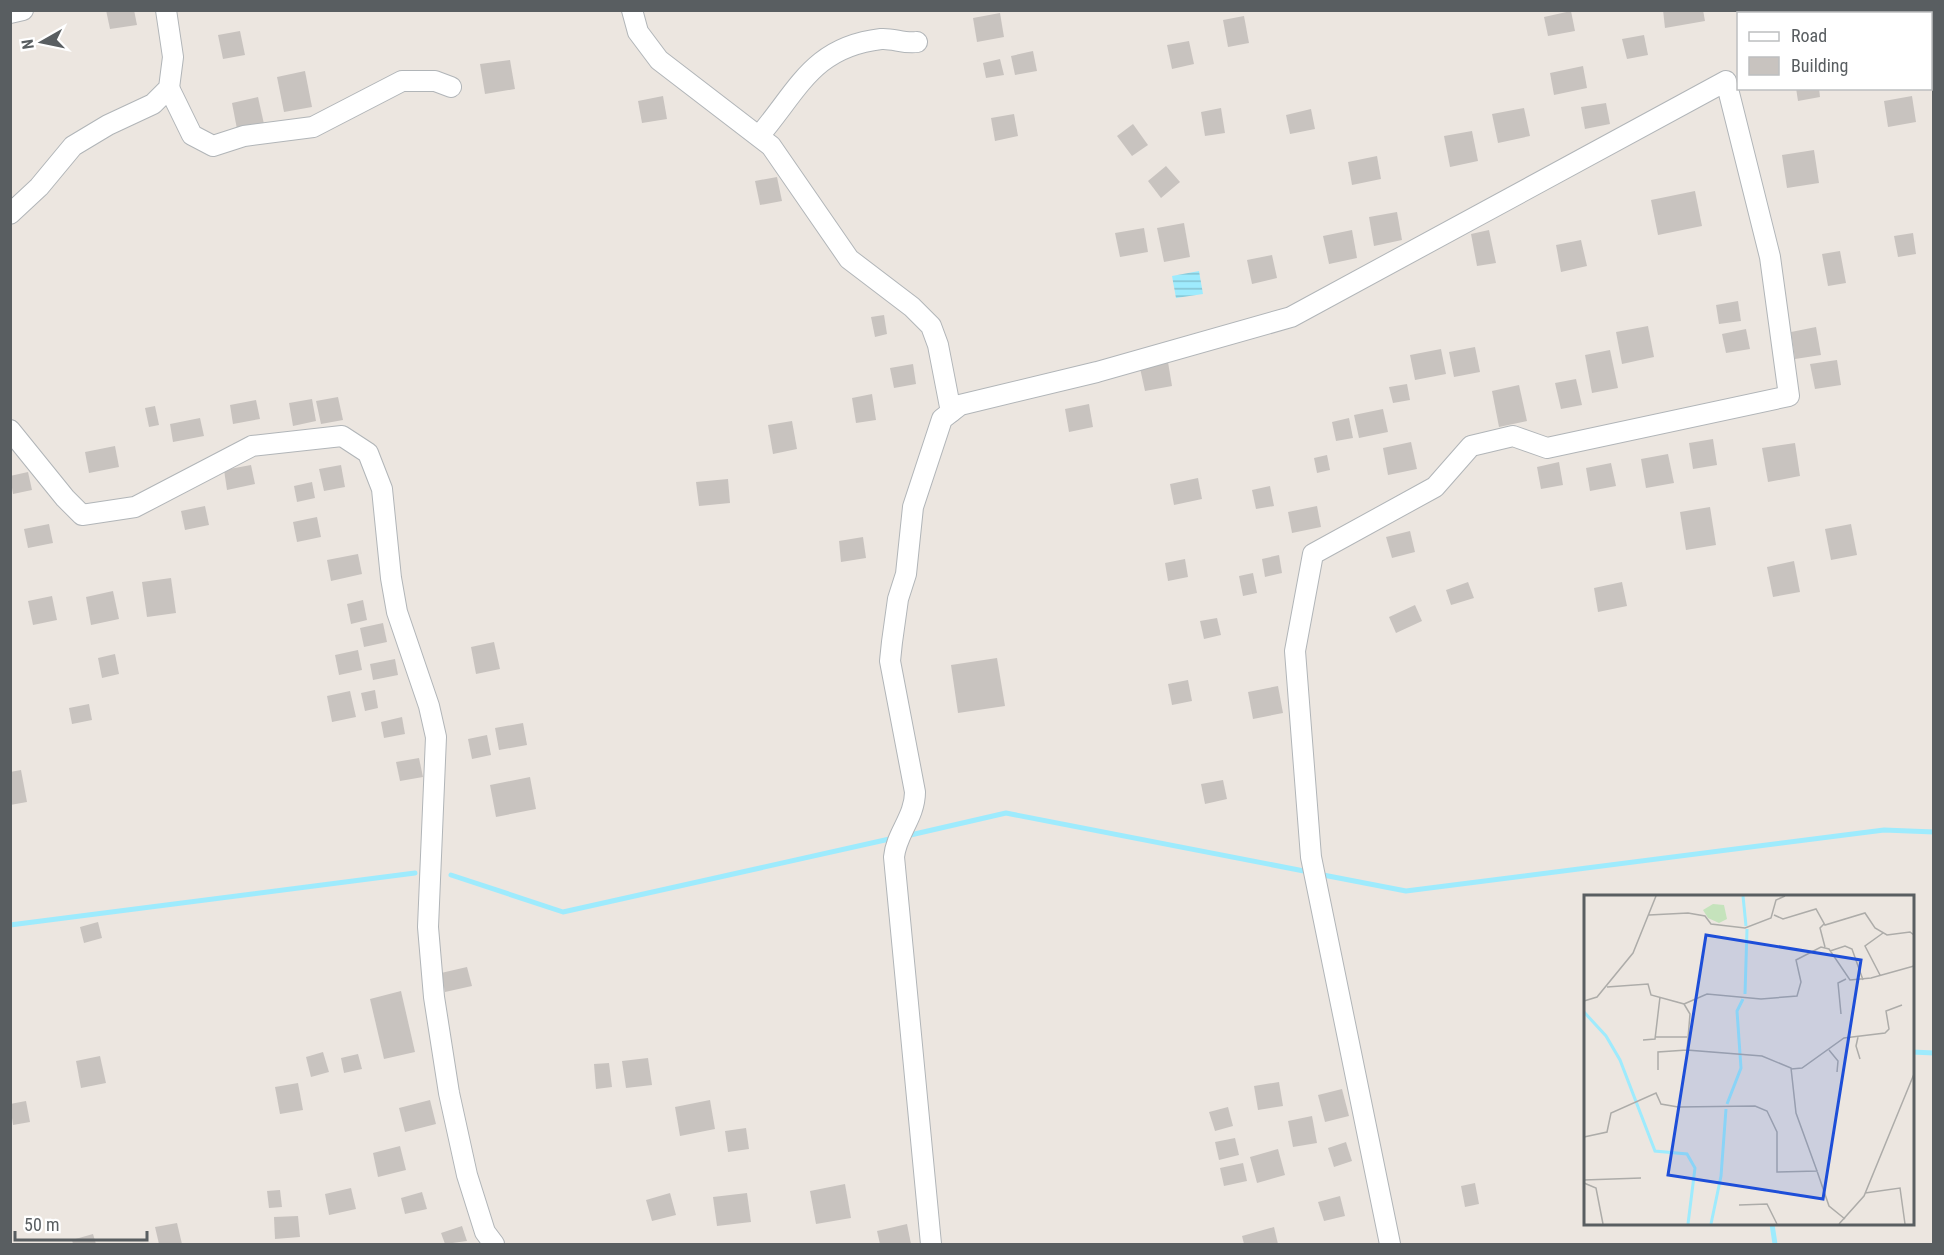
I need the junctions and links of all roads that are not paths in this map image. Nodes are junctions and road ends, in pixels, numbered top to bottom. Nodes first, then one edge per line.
1 (23, 10) edge
2 (166, 10) edge
3 (632, 10) edge
4 (10, 13) edge
5 (917, 42) dead end
6 (1732, 77) edge
7 (451, 87) dead end
8 (169, 88) junction
9 (759, 136) junction
10 (10, 214) edge
11 (951, 412) junction
12 (10, 430) edge
13 (494, 1245) edge
14 (931, 1245) edge
15 (1390, 1245) edge

1 - 4 street
2 - 8 street
3 - 9 street
5 - 9 street
6 - 11 street
6 - 15 street
7 - 8 street
8 - 10 street
9 - 11 street
11 - 14 street
12 - 13 street

